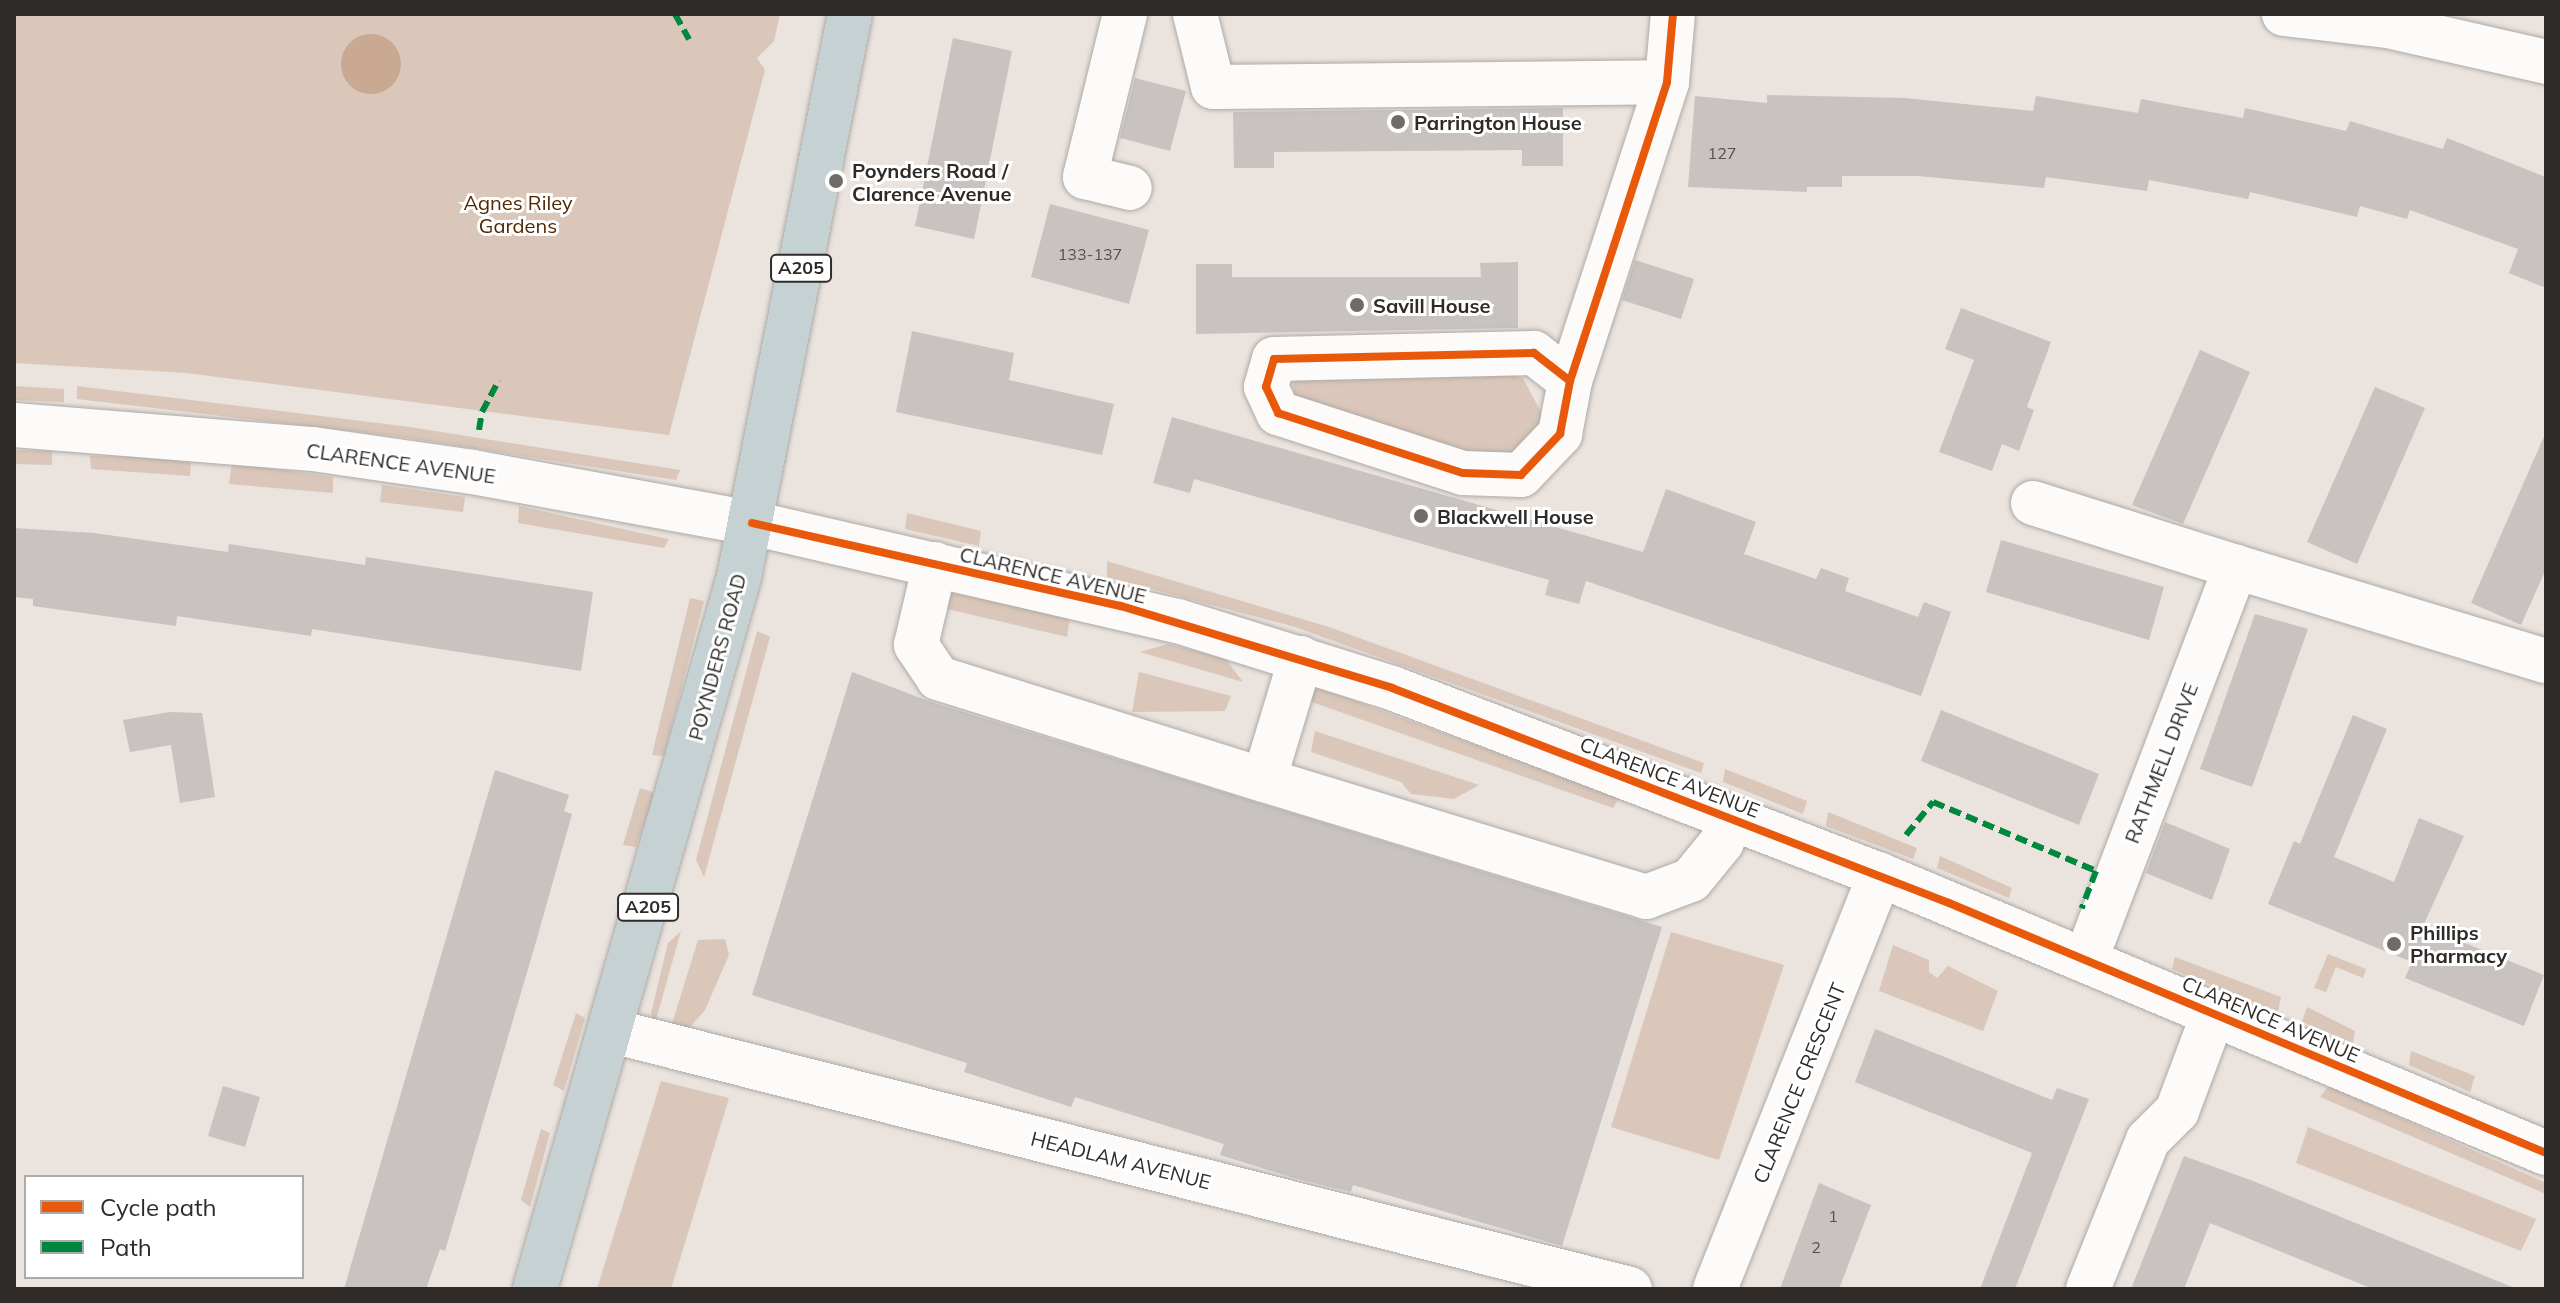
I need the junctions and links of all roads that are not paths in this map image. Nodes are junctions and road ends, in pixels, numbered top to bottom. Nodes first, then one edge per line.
1 (850, 14) edge
2 (1125, 14) edge
3 (1195, 14) edge
4 (1673, 14) edge
5 (2284, 14) edge
6 (2546, 62) edge
7 (1667, 82) junction
8 (1130, 188) dead end
9 (1570, 381) junction
10 (14, 425) edge
11 (2033, 503) dead end
12 (752, 523) junction
13 (935, 564) junction
14 (2236, 567) junction
15 (1301, 658) junction
16 (2546, 661) edge
17 (1264, 780) junction
18 (1729, 817) junction
19 (1880, 875) junction
20 (2086, 959) junction
21 (2214, 1012) junction
22 (612, 1031) junction
23 (2543, 1141) edge
24 (535, 1289) edge
25 (1630, 1289) edge
26 (1715, 1289) edge
27 (2088, 1289) edge

1 - 12 highway, POYNDERS ROAD / A205
2 - 8 street
3 - 7 street
4 - 7 street
5 - 6 street
7 - 9 street
9 - 9 street
10 - 12 street, CLARENCE AVENUE
11 - 14 street
12 - 13 street, CLARENCE AVENUE
12 - 22 highway, POYNDERS ROAD / A205
13 - 15 street, CLARENCE AVENUE
13 - 17 street
14 - 16 street
14 - 20 street, RATHMELL DRIVE
15 - 17 street
15 - 18 street, CLARENCE AVENUE
17 - 18 street
18 - 19 street, CLARENCE AVENUE
19 - 20 street, CLARENCE AVENUE
19 - 26 street, CLARENCE CRESCENT
20 - 21 street, CLARENCE AVENUE
21 - 23 street, CLARENCE AVENUE
21 - 27 street
22 - 24 highway, POYNDERS ROAD / A205
22 - 25 street, HEADLAM AVENUE

